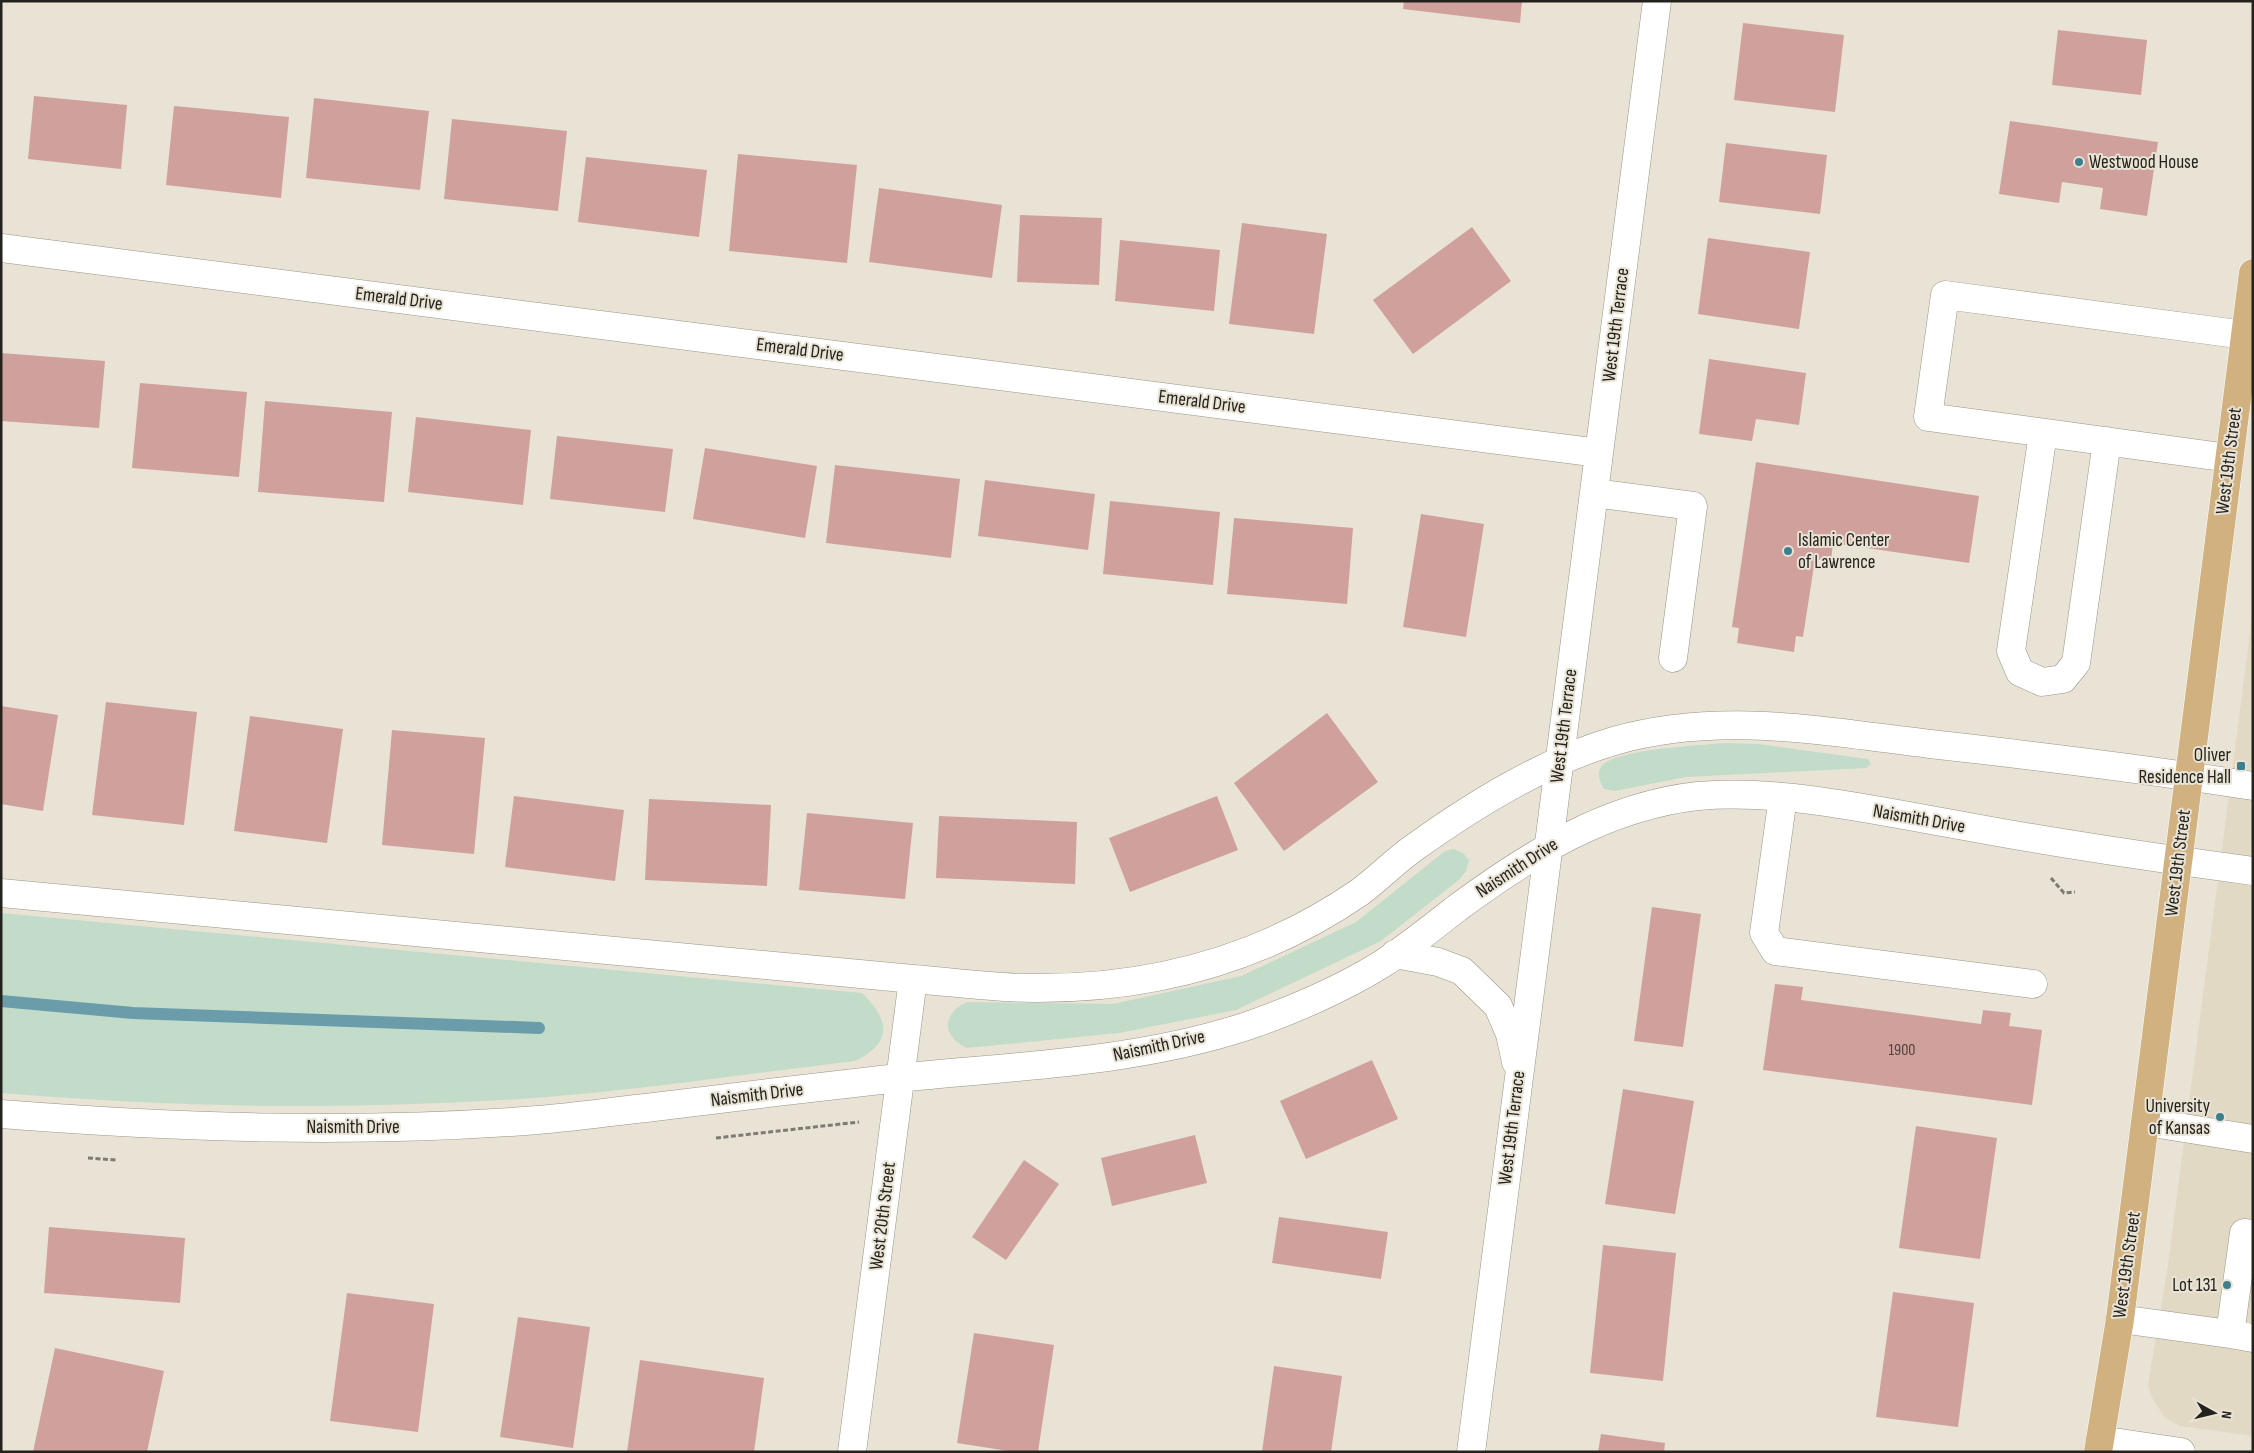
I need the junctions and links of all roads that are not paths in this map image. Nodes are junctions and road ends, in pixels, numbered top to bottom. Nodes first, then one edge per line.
1 (1657, 1) edge
2 (1, 248) edge
3 (2253, 273) edge
4 (2251, 306) edge
5 (2245, 336) junction
6 (2043, 433) junction
7 (2107, 441) junction
8 (1599, 453) junction
9 (2230, 458) junction
10 (1594, 493) junction
11 (1673, 658) dead end
12 (1559, 762) junction
13 (2189, 776) junction
14 (2253, 786) edge
15 (1783, 797) junction
16 (1549, 845) junction
17 (2178, 861) junction
18 (2253, 871) edge
19 (1, 893) edge
20 (1395, 954) junction
21 (913, 979) junction
22 (2033, 984) dead end
23 (901, 1078) junction
24 (1519, 1078) junction
25 (1, 1114) edge
26 (2146, 1122) junction
27 (2253, 1139) edge
28 (2253, 1234) edge
29 (2120, 1319) junction
30 (2241, 1336) edge
31 (2099, 1446) edge
32 (852, 1452) edge
33 (1471, 1452) edge
34 (2181, 1452) edge

1 - 8 street, West 19th Terrace
2 - 8 street, Emerald Drive
3 - 4 main road, West 19th Street
4 - 5 main road, West 19th Street
5 - 6 street
5 - 9 main road, West 19th Street
6 - 7 street
6 - 7 street
7 - 9 street
8 - 10 street, West 19th Terrace
9 - 13 main road, West 19th Street
10 - 11 street
10 - 12 street, West 19th Terrace
12 - 13 street
12 - 16 street, West 19th Terrace
12 - 21 street
13 - 14 street
13 - 17 main road, West 19th Street
15 - 16 street, Naismith Drive
15 - 17 street, Naismith Drive
15 - 22 street
16 - 20 street, Naismith Drive
16 - 24 street, West 19th Terrace
17 - 18 street, Naismith Drive
17 - 26 main road, West 19th Street
19 - 21 street
20 - 23 street, Naismith Drive
20 - 24 street
21 - 23 street, West 20th Street
23 - 25 street, Naismith Drive
23 - 32 street, West 20th Street
24 - 33 street, West 19th Terrace
26 - 27 street
26 - 29 main road, West 19th Street
28 - 30 street
29 - 30 street
29 - 31 main road, West 19th Street
31 - 34 street

